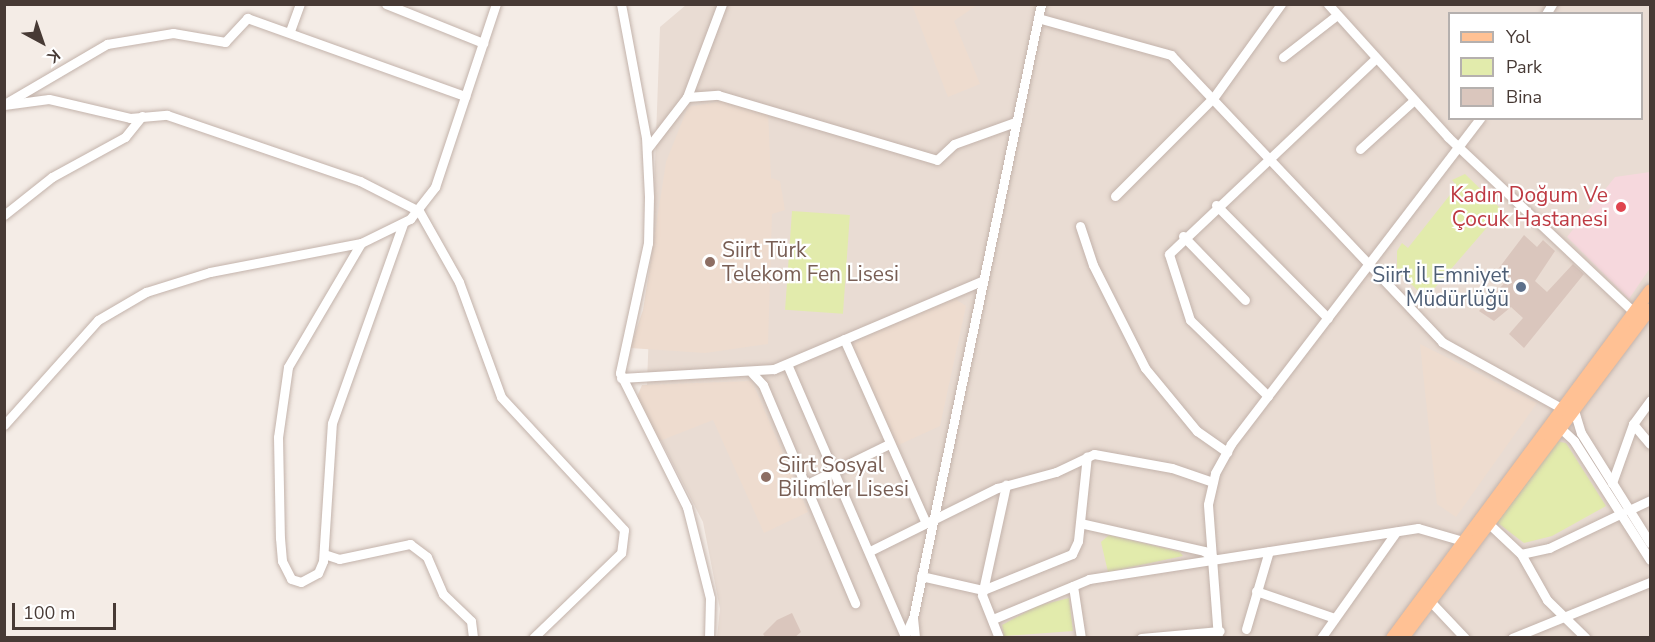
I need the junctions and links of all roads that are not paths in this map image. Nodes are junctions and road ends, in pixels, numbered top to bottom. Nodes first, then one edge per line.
1 (300, 4) edge
2 (386, 4) edge
3 (496, 4) edge
4 (621, 4) edge
5 (722, 4) edge
6 (1041, 4) edge
7 (1281, 4) edge
8 (1328, 4) edge
9 (1337, 15) junction
10 (1038, 18) junction
11 (290, 31) junction
12 (483, 43) junction
13 (1283, 57) dead end
14 (1376, 58) junction
15 (465, 96) junction
16 (1214, 97) junction
17 (687, 98) junction
18 (1414, 100) junction
19 (4, 104) edge
20 (142, 116) junction
21 (1479, 120) edge
22 (1015, 122) junction
23 (647, 149) junction
24 (1360, 149) dead end
25 (1461, 149) junction
26 (1269, 156) junction
27 (1115, 196) dead end
28 (1216, 205) junction
29 (419, 211) junction
30 (4, 215) edge
31 (403, 224) junction
32 (1080, 226) dead end
33 (1183, 236) junction
34 (361, 243) junction
35 (1369, 267) junction
36 (981, 281) junction
37 (1650, 290) edge
38 (1245, 300) dead end
39 (1650, 309) edge
40 (1634, 312) junction
41 (1328, 318) junction
42 (843, 339) junction
43 (787, 364) junction
44 (752, 374) junction
45 (621, 378) junction
46 (1268, 396) junction
47 (1570, 397) junction
48 (1650, 401) edge
49 (1561, 408) junction
50 (1575, 412) junction
51 (1633, 424) junction
52 (4, 425) edge
53 (1557, 425) junction
54 (889, 444) junction
55 (1650, 444) edge
56 (1227, 452) junction
57 (1087, 456) junction
58 (835, 470) junction
59 (1213, 482) junction
60 (1612, 483) junction
61 (1006, 485) junction
62 (803, 486) junction
63 (1650, 500) edge
64 (1626, 512) junction
65 (929, 521) junction
66 (1487, 522) junction
67 (1080, 523) junction
68 (1396, 532) junction
69 (1466, 542) junction
70 (1650, 543) edge
71 (870, 551) junction
72 (1269, 551) junction
73 (324, 554) junction
74 (1521, 554) junction
75 (1215, 559) junction
76 (1650, 560) edge
77 (921, 576) junction
78 (1650, 582) edge
79 (1073, 586) junction
80 (983, 590) junction
81 (1256, 591) junction
82 (1430, 601) junction
83 (855, 603) dead end
84 (1562, 616) junction
85 (913, 618) junction
86 (1335, 618) junction
87 (993, 619) junction
88 (1246, 629) dead end
89 (1219, 634) edge
90 (904, 637) edge
91 (1513, 637) edge
92 (473, 638) edge
93 (533, 638) edge
94 (709, 638) edge
95 (915, 638) edge
96 (999, 638) edge
97 (1081, 638) edge
98 (1141, 638) edge
99 (1321, 638) edge
100 (1392, 638) edge
101 (1403, 638) edge
102 (1465, 638) edge
103 (1586, 638) edge

1 - 11 street
2 - 12 street
3 - 12 street
4 - 23 street
5 - 17 street
6 - 10 street
7 - 16 street
8 - 9 street
9 - 13 street
9 - 14 street
10 - 16 street
10 - 22 street
11 - 15 street
11 - 19 street
12 - 15 street
14 - 18 street
14 - 26 street
15 - 29 street
16 - 26 street
16 - 27 street
17 - 22 street
17 - 23 street
18 - 24 street
18 - 25 street
19 - 20 street
20 - 29 street
20 - 30 street
21 - 25 street
22 - 36 street
23 - 45 street
25 - 35 street
25 - 40 street
26 - 28 street
26 - 35 street
28 - 33 street
28 - 41 street
29 - 31 street
29 - 93 street
31 - 34 street
31 - 73 street
32 - 56 street
33 - 38 street
33 - 46 street
34 - 52 street
34 - 73 street
35 - 41 street
35 - 49 street
36 - 42 street
36 - 65 street
37 - 40 main road
39 - 50 main road
40 - 47 main road
41 - 46 street
42 - 43 street
42 - 54 street
43 - 44 street
43 - 58 street
44 - 45 street
44 - 62 street
45 - 94 street
46 - 56 street
47 - 49 main road
47 - 50 street
48 - 51 street
49 - 53 main road
50 - 53 main road
50 - 60 street
51 - 55 street
51 - 60 street
53 - 64 street
53 - 66 main road
53 - 69 main road
54 - 58 street
54 - 65 street
56 - 59 street
57 - 59 street
57 - 61 street
57 - 67 street
58 - 62 street
58 - 71 street
59 - 75 street
60 - 64 street
61 - 65 street
61 - 80 street
62 - 83 street
63 - 64 street
64 - 70 street
64 - 74 street
64 - 76 street
65 - 71 street
65 - 77 street
66 - 69 main road
66 - 74 street
67 - 75 street
67 - 80 street
68 - 69 street
68 - 72 street
68 - 86 street
69 - 82 main road
69 - 100 main road
71 - 90 street
72 - 75 street
72 - 81 street
73 - 92 street
74 - 84 street
75 - 79 street
75 - 89 street
77 - 80 street
77 - 85 street
78 - 84 street
79 - 87 street
79 - 97 street
80 - 87 street
81 - 86 street
81 - 88 street
82 - 101 main road
82 - 102 street
84 - 91 street
84 - 103 street
85 - 90 street
85 - 95 street
86 - 99 street
87 - 96 street
89 - 98 street

